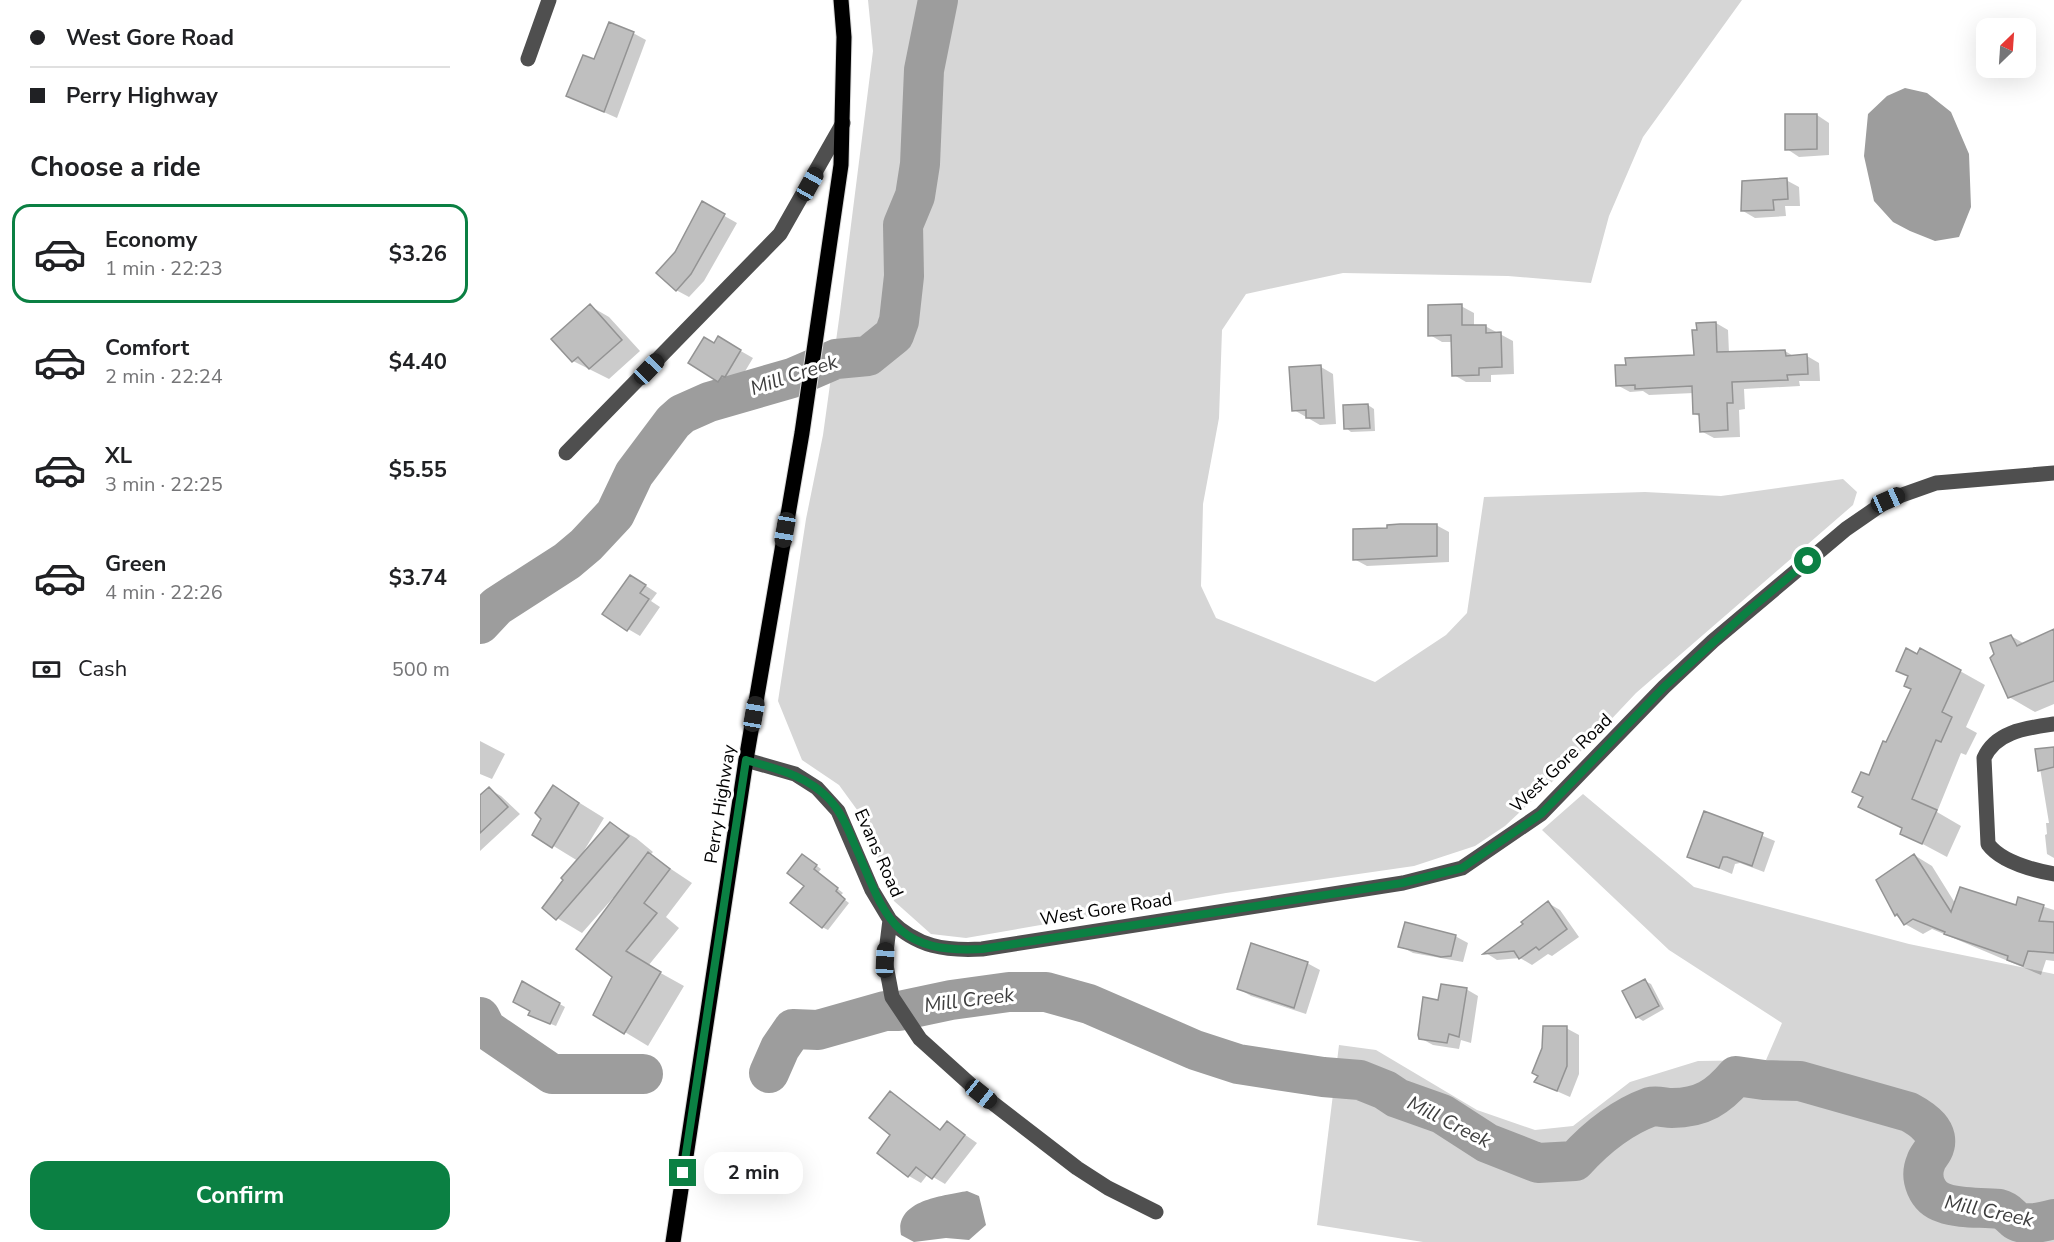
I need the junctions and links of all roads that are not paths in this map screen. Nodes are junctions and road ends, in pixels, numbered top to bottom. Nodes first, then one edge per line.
1 (549, 0) edge
2 (841, 0) edge
3 (528, 59) dead end
4 (843, 123) junction
5 (566, 453) dead end
6 (2054, 473) edge
7 (2054, 724) edge
8 (746, 760) junction
9 (2054, 874) edge
10 (890, 920) junction
11 (1156, 1212) dead end
12 (673, 1242) edge

1 - 3 street
2 - 4 main road, Perry Highway
4 - 5 street
4 - 8 main road, Perry Highway
6 - 10 street, West Gore Road
7 - 9 street
8 - 10 street, Evans Road
8 - 12 main road, Perry Highway
10 - 11 street, Evans Road

